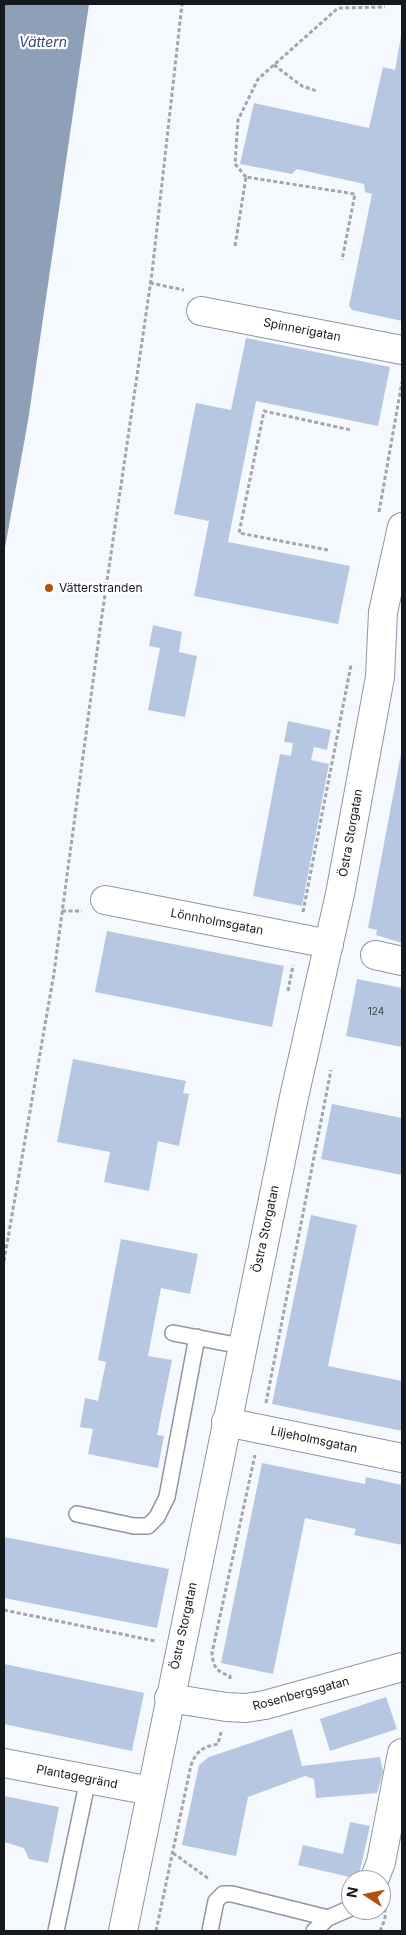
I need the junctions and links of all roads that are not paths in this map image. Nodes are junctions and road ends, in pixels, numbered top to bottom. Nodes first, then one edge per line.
1 (201, 311) dead end
2 (402, 350) edge
3 (402, 527) edge
4 (105, 900) dead end
5 (329, 944) junction
6 (375, 955) dead end
7 (402, 960) edge
8 (172, 1333) dead end
9 (197, 1337) junction
10 (242, 1346) junction
11 (226, 1422) junction
12 (402, 1458) edge
13 (77, 1514) dead end
14 (402, 1667) edge
15 (169, 1698) junction
16 (402, 1753) edge
17 (4, 1763) edge
18 (88, 1779) junction
19 (151, 1791) junction
20 (378, 1870) edge
21 (341, 1912) edge
22 (328, 1918) junction
23 (56, 1931) edge
24 (123, 1931) edge
25 (210, 1931) edge
26 (314, 1931) edge

1 - 2 street, Spinnerigatan
3 - 5 street, Östra Storgatan
4 - 5 street, Lönnholmsgatan
5 - 10 street, Östra Storgatan
6 - 7 street
8 - 9 lane
9 - 10 lane
9 - 13 lane
10 - 11 street, Östra Storgatan
11 - 12 street, Liljeholmsgatan
11 - 15 street, Östra Storgatan
14 - 15 street, Rosenbergsgatan
15 - 19 street, Östra Storgatan
16 - 20 street
17 - 18 street, Plantagegränd
18 - 19 street, Plantagegränd
18 - 23 lane
19 - 24 street, Östra Storgatan
21 - 22 lane
22 - 25 lane
22 - 26 lane

